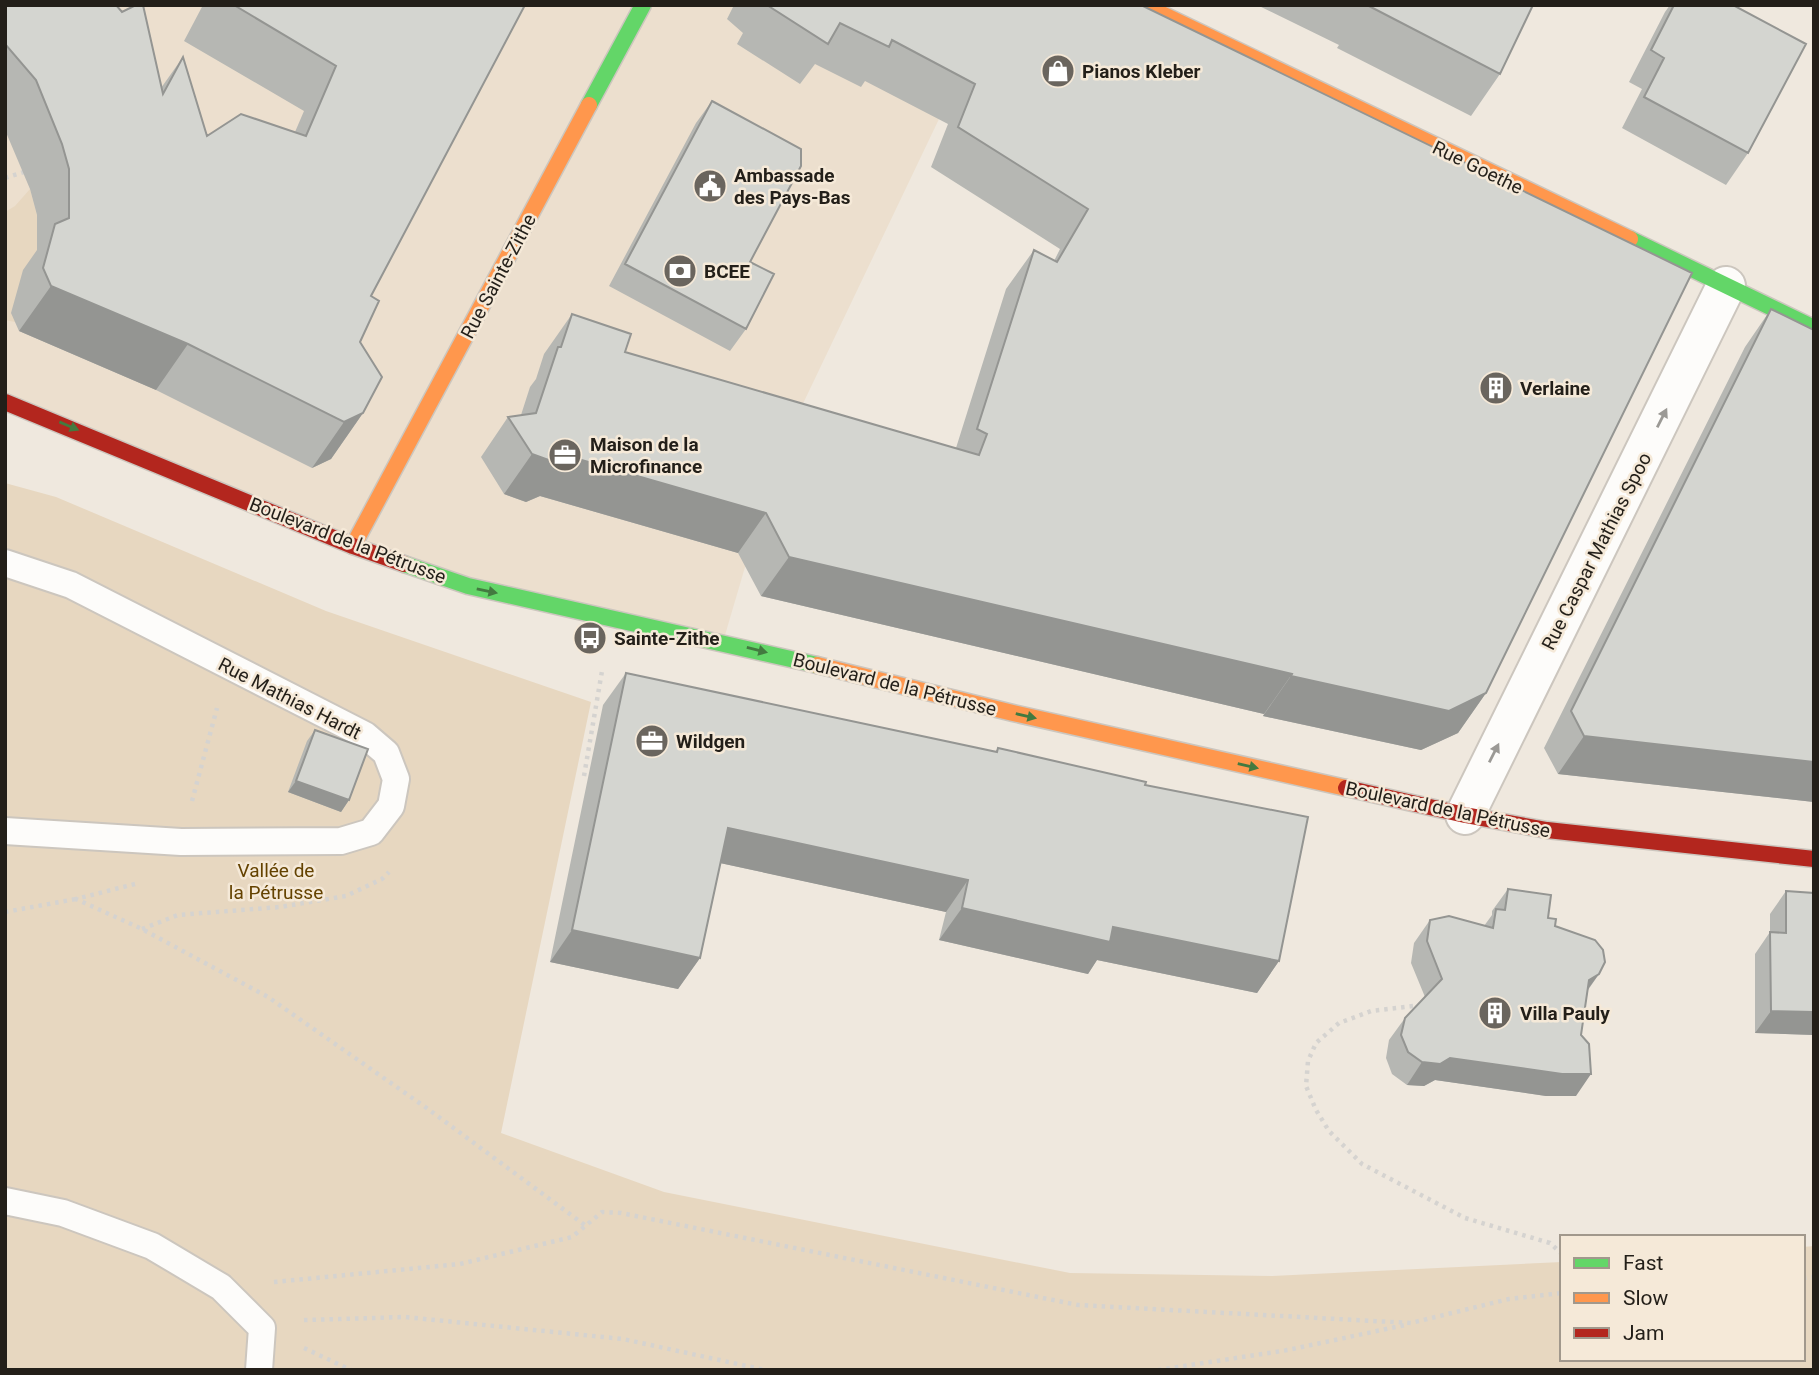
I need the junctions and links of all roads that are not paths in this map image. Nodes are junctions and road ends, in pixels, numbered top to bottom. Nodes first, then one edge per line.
1 (643, 5) edge
2 (1143, 5) edge
3 (1727, 286) junction
4 (1814, 328) edge
5 (5, 402) edge
6 (353, 546) junction
7 (5, 564) edge
8 (1465, 815) junction
9 (5, 831) edge
10 (1814, 859) edge
11 (5, 1201) edge
12 (259, 1370) edge

1 - 6 main road, Rue Sainte-Zithe
2 - 3 main road, Rue Goethe
3 - 4 main road, Rue Goethe
8 -> 3 street, Rue Caspar Mathias Spoo
5 -> 6 main road, Boulevard de la Pétrusse
6 -> 8 main road, Boulevard de la Pétrusse
7 - 9 lane, Rue Mathias Hardt
8 - 10 main road, Boulevard de la Pétrusse
11 - 12 lane

